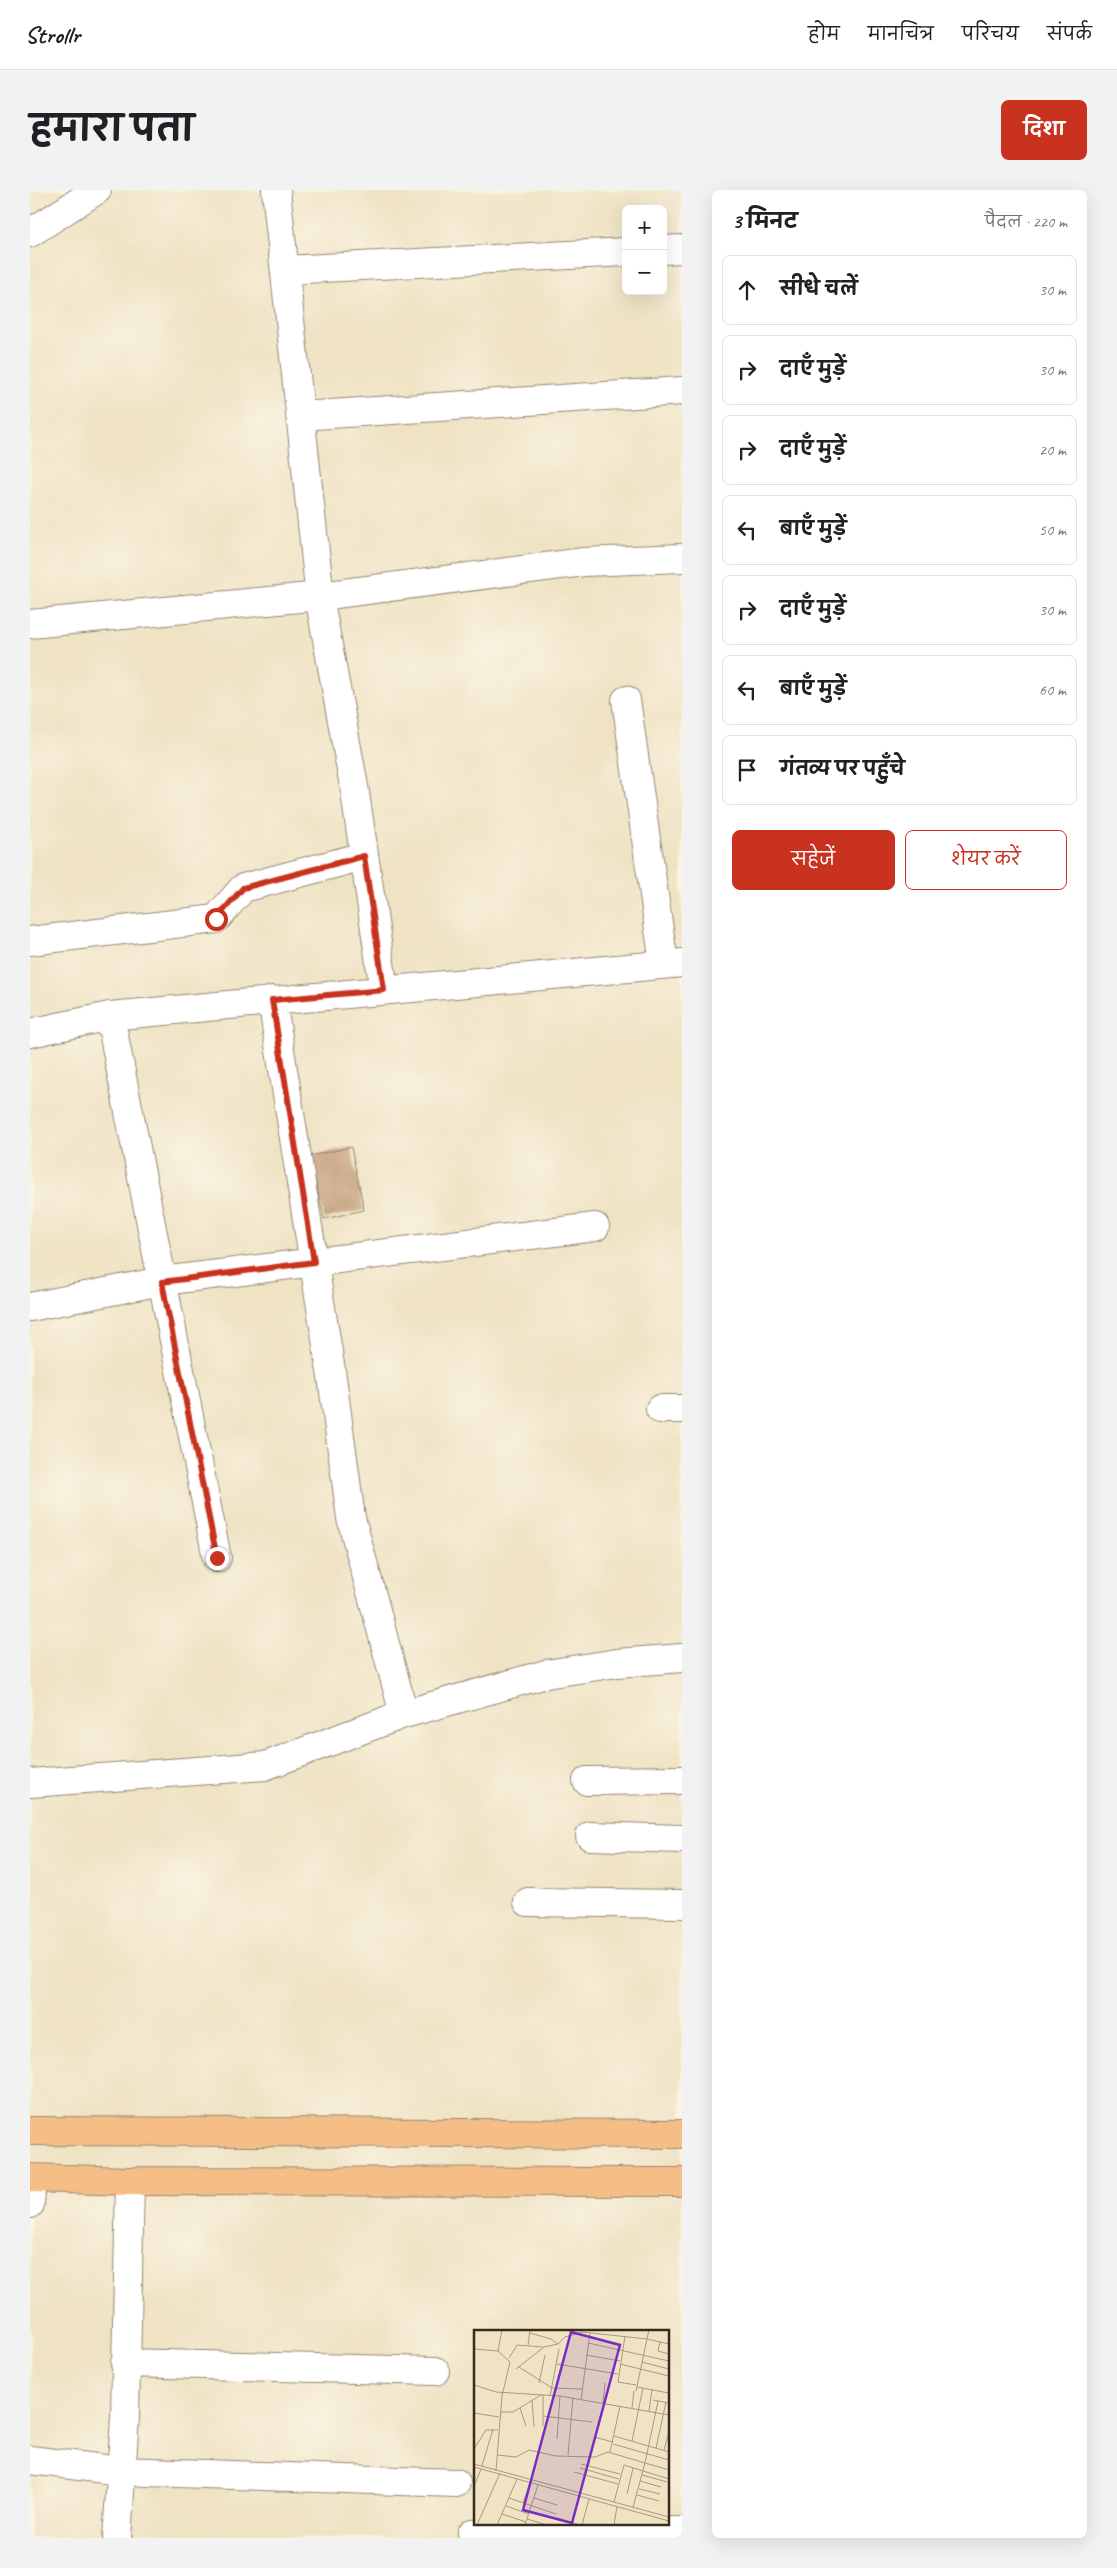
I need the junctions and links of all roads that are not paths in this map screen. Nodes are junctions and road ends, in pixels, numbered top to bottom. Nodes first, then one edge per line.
1 (276, 190) edge
2 (86, 193) edge
3 (30, 232) edge
4 (682, 249) edge
5 (667, 250) edge
6 (622, 252) edge
7 (285, 270) junction
8 (682, 391) edge
9 (300, 416) junction
10 (682, 558) edge
11 (320, 596) junction
12 (30, 624) edge
13 (626, 700) dead end
14 (364, 856) junction
15 (30, 941) edge
16 (673, 964) edge
17 (384, 990) junction
18 (272, 1000) junction
19 (110, 1016) junction
20 (30, 1033) edge
21 (595, 1227) dead end
22 (314, 1262) junction
23 (162, 1282) junction
24 (30, 1307) edge
25 (217, 1558) dead end
26 (682, 1658) edge
27 (404, 1714) junction
28 (682, 1780) edge
29 (587, 1781) dead end
30 (30, 1782) edge
31 (590, 1836) dead end
32 (682, 1838) edge
33 (528, 1902) dead end
34 (682, 1904) edge
35 (30, 2131) edge
36 (682, 2134) edge
37 (130, 2181) junction
38 (682, 2182) edge
39 (31, 2187) edge
40 (125, 2363) junction
41 (435, 2371) dead end
42 (30, 2460) edge
43 (121, 2471) junction
44 (456, 2483) dead end
45 (682, 2532) edge
46 (472, 2533) dead end
47 (117, 2538) edge

1 - 7 street
2 - 3 street
4 - 5 street
6 - 7 street
7 - 9 street
8 - 9 street
9 - 11 street
10 - 11 street
11 - 12 street
11 - 14 street
13 - 16 street
14 - 15 street
14 - 17 street
16 - 17 street
17 - 18 street
18 - 19 street
18 - 22 street
19 - 20 street
19 - 23 street
21 - 22 street
22 - 23 street
22 - 27 street
23 - 24 street
23 - 25 street
26 - 27 street
27 - 30 street
28 - 29 street
31 - 32 street
33 - 34 street
35 - 36 main road
37 - 38 main road
37 - 39 main road
37 - 40 street
40 - 41 street
40 - 43 street
42 - 43 street
43 - 44 street
43 - 47 street
45 - 46 street

